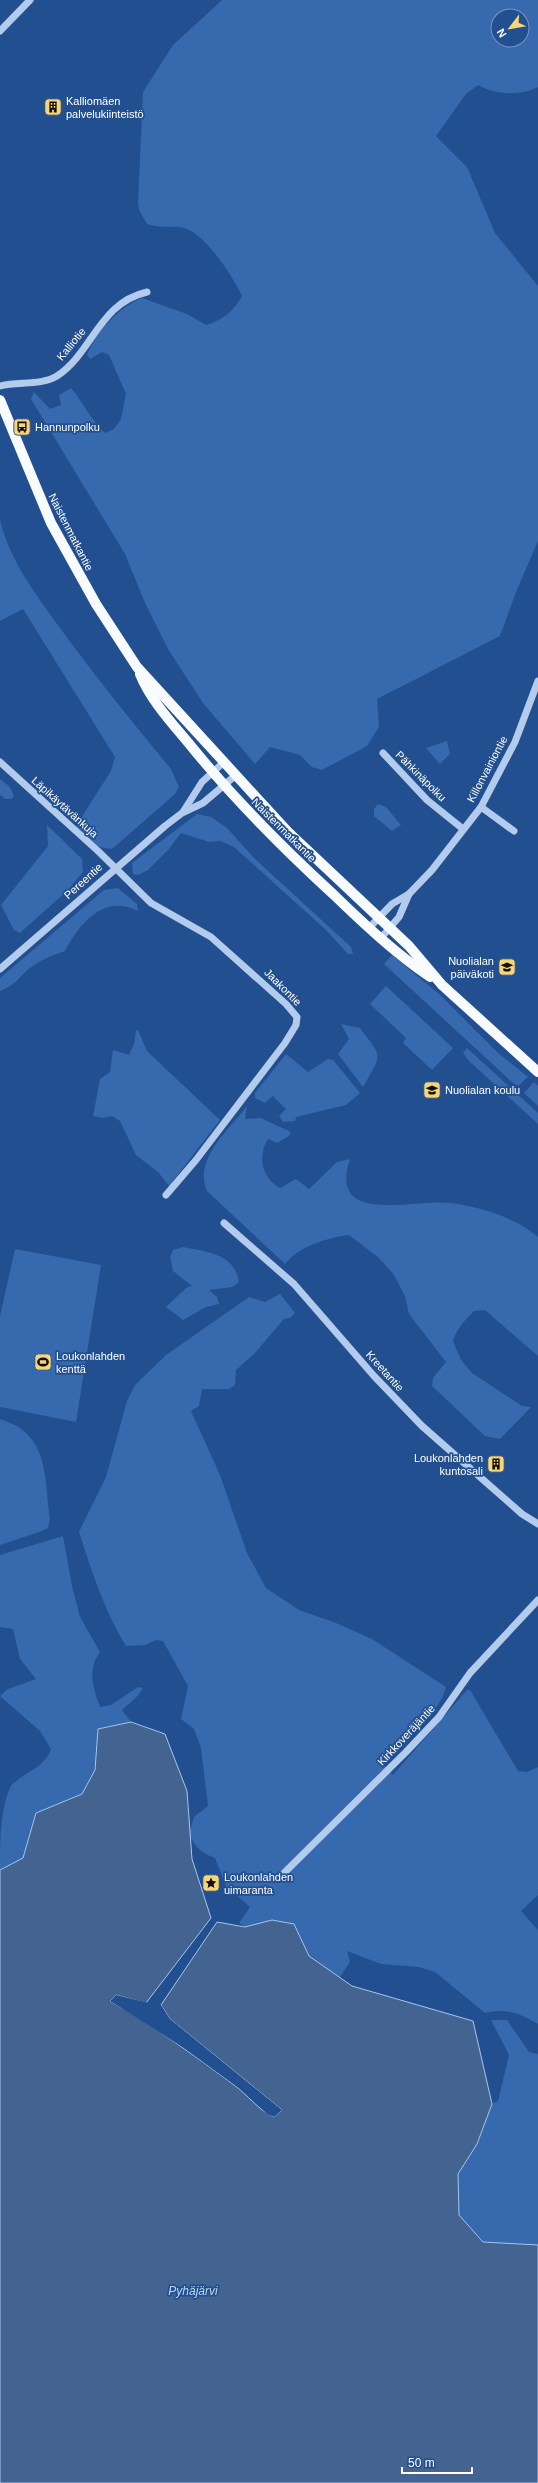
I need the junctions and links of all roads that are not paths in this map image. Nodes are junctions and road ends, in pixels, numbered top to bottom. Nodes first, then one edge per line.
1 (30, 0) edge
2 (0, 31) edge
3 (147, 292) dead end
4 (0, 386) edge
5 (0, 400) edge
6 (137, 667) junction
7 (538, 681) edge
8 (383, 753) dead end
9 (0, 762) edge
10 (224, 762) junction
11 (213, 773) junction
12 (236, 775) junction
13 (224, 785) junction
14 (480, 807) junction
15 (182, 813) junction
16 (463, 829) junction
17 (514, 831) dead end
18 (115, 868) junction
19 (409, 894) junction
20 (378, 918) junction
21 (369, 928) junction
22 (390, 928) junction
23 (381, 938) junction
24 (0, 969) edge
25 (442, 985) junction
26 (520, 1058) junction
27 (538, 1072) edge
28 (538, 1078) edge
29 (166, 1195) dead end
30 (224, 1223) dead end
31 (538, 1524) edge
32 (538, 1600) edge
33 (280, 1877) dead end

1 - 2 street
3 - 4 street, Kalliotie
5 - 6 main road, Naistenmatkantie
6 - 10 main road, Naistenmatkantie
6 - 11 main road, Naistenmatkantie
7 - 14 street, Killonvainiontie
8 - 16 street, Pähkinäpolku
9 - 18 street, Läpikäytävänkuja
10 - 11 street, Pereentie
10 - 12 main road, Naistenmatkantie
11 - 13 main road, Naistenmatkantie
11 - 15 street, Pereentie
12 - 13 street, Pereentie
12 - 20 main road, Naistenmatkantie
13 - 15 street, Pereentie
13 - 21 main road, Naistenmatkantie
14 - 16 street, Killonvainiontie
14 - 17 street
15 - 18 street, Pereentie
16 - 19 street, Killonvainiontie
18 - 24 street, Pereentie
18 - 29 street, Jaakontie
19 - 20 street, Killonvainiontie
19 - 22 street, Killonvainiontie
20 - 21 street, Killonvainiontie
20 - 22 main road, Naistenmatkantie
21 - 23 main road, Naistenmatkantie
22 - 23 street, Killonvainiontie
22 - 25 main road, Naistenmatkantie
23 - 25 main road, Naistenmatkantie
25 - 26 main road, Naistenmatkantie
26 - 27 main road, Naistenmatkantie
26 - 28 main road, Naistenmatkantie
30 - 31 street, Kreetantie
32 - 33 street, Kirkkoveräjäntie

